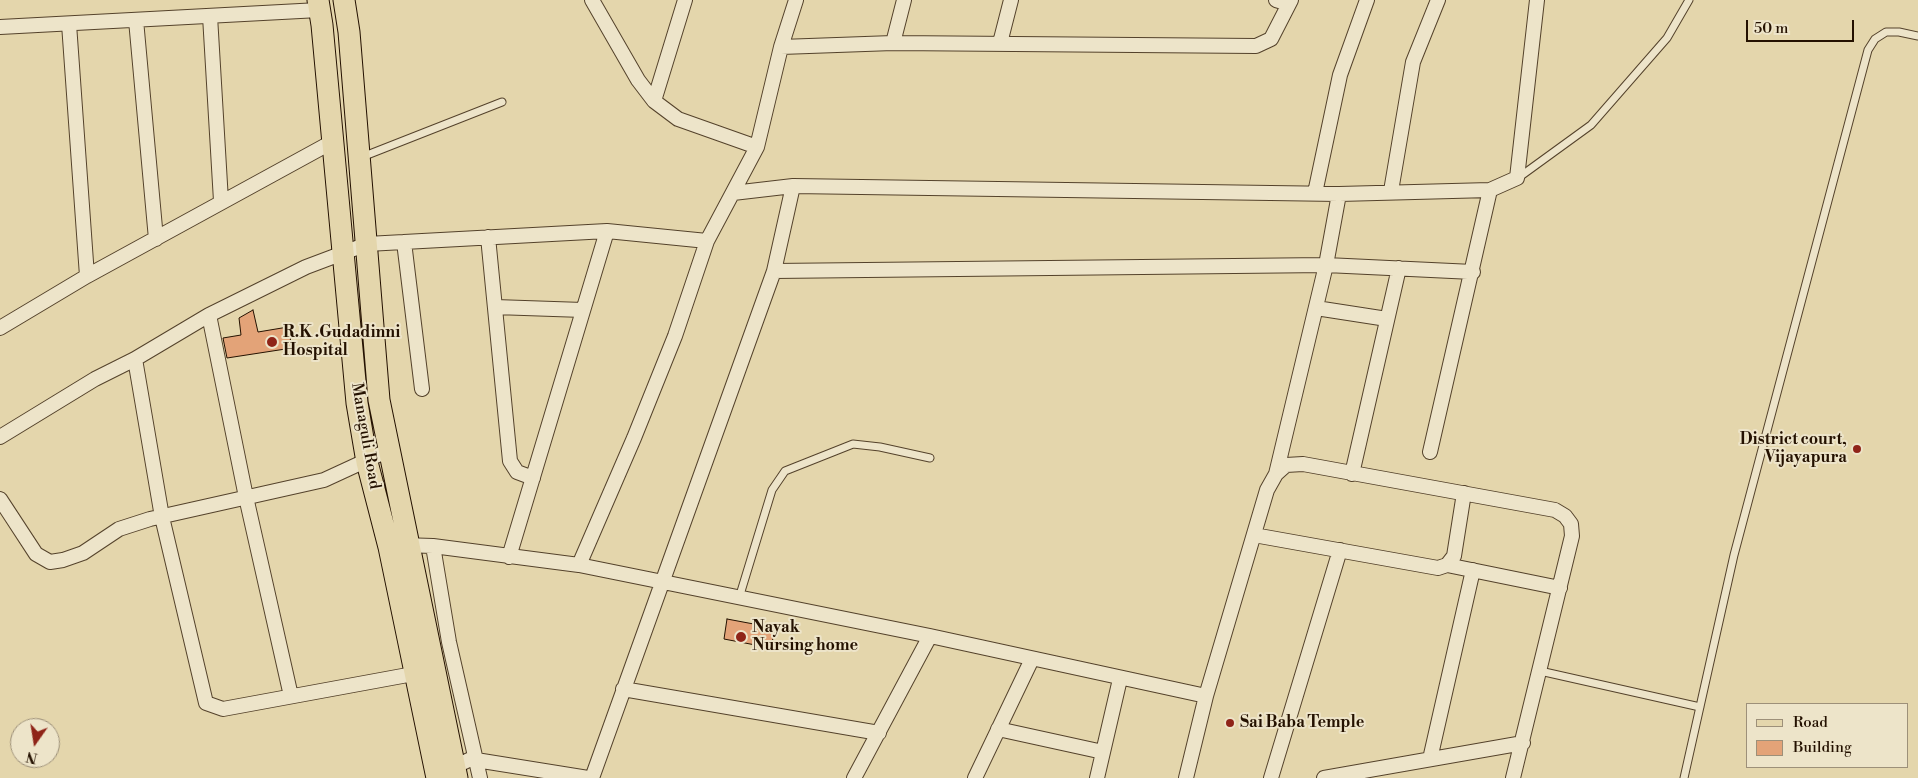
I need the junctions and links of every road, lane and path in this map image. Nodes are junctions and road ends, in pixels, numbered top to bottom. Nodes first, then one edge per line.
1 (344, 0) edge
2 (685, 0) edge
3 (796, 0) edge
4 (904, 0) edge
5 (1011, 0) edge
6 (1276, 0) edge
7 (1368, 0) edge
8 (1438, 0) edge
9 (1537, 0) edge
10 (1689, 0) edge
11 (1290, 2) edge
12 (597, 3) edge
13 (319, 5) edge
14 (210, 16) junction
15 (136, 20) junction
16 (69, 24) junction
17 (0, 27) edge
18 (1918, 36) edge
19 (893, 43) junction
20 (1000, 43) junction
21 (781, 47) junction
22 (654, 101) junction
23 (502, 102) dead end
24 (332, 142) junction
25 (757, 147) junction
26 (359, 158) junction
27 (1517, 178) junction
28 (793, 186) junction
29 (1490, 190) junction
30 (1391, 191) junction
31 (1315, 193) junction
32 (733, 194) junction
33 (1339, 194) junction
34 (222, 201) junction
35 (607, 231) junction
36 (488, 237) junction
37 (156, 239) junction
38 (707, 240) junction
39 (404, 242) junction
40 (367, 244) junction
41 (342, 253) junction
42 (1326, 264) junction
43 (1399, 268) junction
44 (774, 271) junction
45 (1473, 272) junction
46 (87, 276) junction
47 (495, 307) junction
48 (1316, 308) junction
49 (583, 310) junction
50 (209, 315) junction
51 (1386, 320) junction
52 (0, 328) edge
53 (135, 359) junction
54 (422, 389) dead end
55 (0, 438) edge
56 (389, 450) junction
57 (1430, 452) dead end
58 (930, 458) dead end
59 (366, 462) junction
60 (1276, 474) junction
61 (1352, 474) junction
62 (532, 478) junction
63 (1464, 493) junction
64 (246, 497) junction
65 (0, 498) edge
66 (162, 516) junction
67 (1254, 535) junction
68 (398, 546) junction
69 (433, 546) junction
70 (1340, 550) junction
71 (509, 557) junction
72 (579, 565) junction
73 (1447, 565) junction
74 (1472, 570) junction
75 (662, 583) junction
76 (1560, 588) junction
77 (739, 598) junction
78 (930, 636) junction
79 (1032, 659) junction
80 (425, 672) junction
81 (1540, 672) junction
82 (1120, 679) junction
83 (624, 689) junction
84 (291, 696) junction
85 (1206, 696) junction
86 (1700, 706) junction
87 (998, 729) junction
88 (878, 734) junction
89 (1523, 743) junction
90 (1103, 752) junction
91 (1430, 759) junction
92 (476, 760) junction
93 (446, 775) edge
94 (480, 778) edge
95 (588, 778) edge
96 (592, 778) edge
97 (854, 778) edge
98 (975, 778) edge
99 (1097, 778) edge
100 (1186, 778) edge
101 (1271, 778) edge
102 (1324, 778) edge
103 (1513, 778) edge
104 (1684, 778) edge

1 - 26 main road, Managuli Road
2 - 22 street
3 - 21 street
4 - 19 street
5 - 20 street
6 - 11 street
7 - 31 street
8 - 30 street
9 - 27 street
10 - 27 lane
11 - 20 street
12 - 22 street
13 - 14 street
13 - 24 main road, Managuli Road
14 - 15 street
14 - 34 street
15 - 16 street
15 - 37 street
16 - 17 street
16 - 46 street
18 - 86 lane
19 - 20 street
19 - 21 street
21 - 25 street
22 - 25 street
23 - 26 lane
24 - 34 street
24 - 41 main road, Managuli Road
25 - 32 street
26 - 40 main road, Managuli Road
27 - 29 street
28 - 31 street
28 - 32 street
28 - 44 street
29 - 30 street
29 - 45 street
30 - 33 street
31 - 33 street
32 - 38 street
33 - 42 street
34 - 37 street
35 - 36 street
35 - 38 street
35 - 49 street
36 - 39 street
36 - 47 street
37 - 46 street
38 - 72 street
39 - 40 street
39 - 54 street
40 - 41 street
40 - 56 main road, Managuli Road
41 - 50 street
41 - 59 main road, Managuli Road
42 - 43 street
42 - 44 street
42 - 48 street
43 - 45 street
43 - 51 street
44 - 75 street
45 - 57 street
46 - 52 street
47 - 49 street
47 - 62 street
48 - 51 street
48 - 60 street
49 - 62 street
50 - 53 street
50 - 64 street
51 - 61 street
53 - 55 street
53 - 66 street
56 - 59 street
56 - 68 main road, Managuli Road
58 - 77 lane
59 - 64 street
59 - 68 main road, Managuli Road
60 - 61 street
60 - 67 street
61 - 63 street
62 - 71 street
63 - 73 street
63 - 76 street
64 - 66 street
64 - 84 street
65 - 66 street
66 - 84 street
67 - 70 street
67 - 85 street
68 - 69 street
68 - 80 main road, Managuli Road
69 - 71 street
69 - 92 street
70 - 73 street
70 - 101 street
71 - 72 street
72 - 75 street
73 - 74 street
74 - 76 street
74 - 91 street
75 - 77 street
75 - 83 street
76 - 81 street
77 - 78 street
78 - 79 street
78 - 88 street
79 - 82 street
79 - 87 street
80 - 84 street
80 - 93 main road, Managuli Road
81 - 86 lane
81 - 89 street
82 - 85 street
82 - 90 street
83 - 88 street
83 - 96 street
85 - 100 street
86 - 104 lane
87 - 90 street
87 - 98 street
88 - 97 street
89 - 91 street
89 - 103 street
90 - 99 street
91 - 102 street
92 - 93 street
92 - 94 street
92 - 95 street

